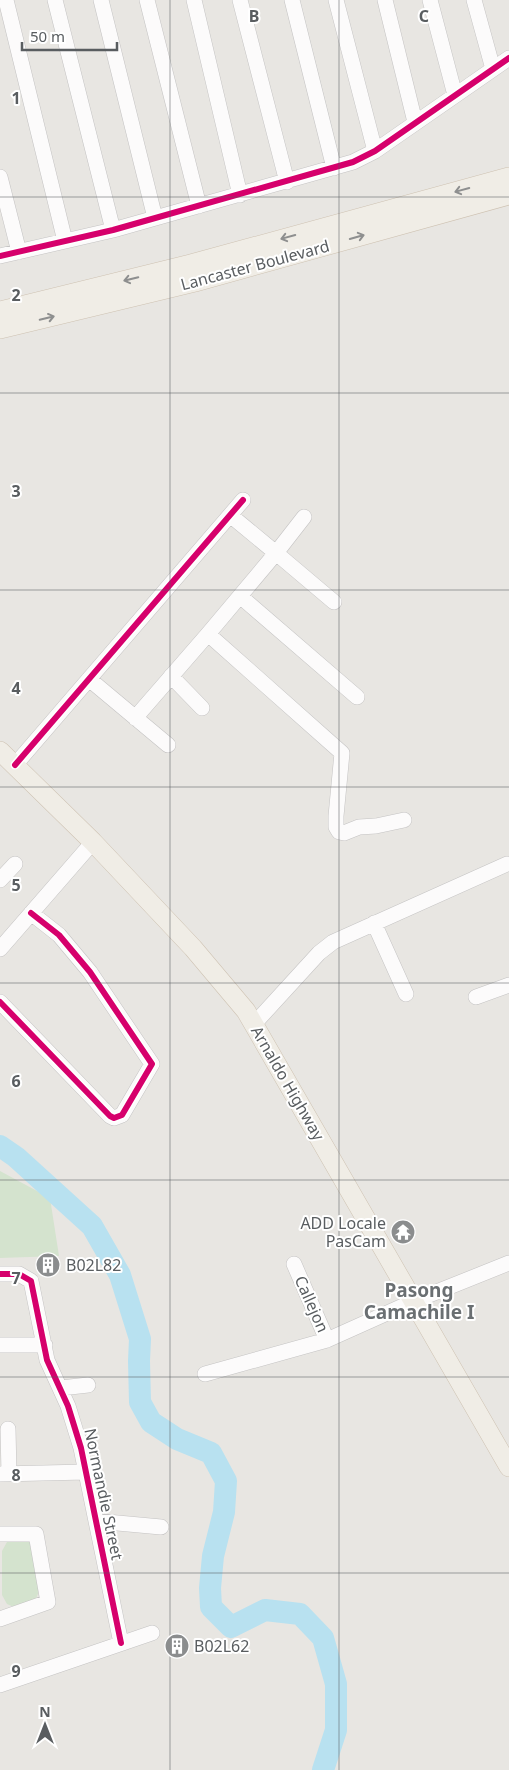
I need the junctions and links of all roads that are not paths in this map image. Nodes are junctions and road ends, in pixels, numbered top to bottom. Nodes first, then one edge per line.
1 (6, 0) edge
2 (55, 0) edge
3 (101, 0) edge
4 (147, 0) edge
5 (194, 0) edge
6 (240, 0) edge
7 (292, 0) edge
8 (336, 0) edge
9 (385, 0) edge
10 (430, 0) edge
11 (474, 0) edge
12 (509, 58) edge
13 (492, 69) junction
14 (455, 95) junction
15 (416, 122) junction
16 (375, 151) junction
17 (334, 168) junction
18 (0, 177) edge
19 (509, 177) edge
20 (287, 182) junction
21 (240, 195) junction
22 (509, 195) edge
23 (199, 206) junction
24 (155, 218) junction
25 (113, 230) junction
26 (65, 241) junction
27 (19, 252) junction
28 (0, 256) edge
29 (0, 311) edge
30 (0, 329) edge
31 (243, 500) dead end
32 (230, 515) junction
33 (304, 517) dead end
34 (276, 553) junction
35 (240, 596) junction
36 (334, 602) dead end
37 (208, 634) junction
38 (171, 676) junction
39 (89, 679) junction
40 (357, 697) dead end
41 (202, 708) dead end
42 (135, 718) junction
43 (168, 745) dead end
44 (0, 751) edge
45 (15, 765) junction
46 (404, 820) dead end
47 (93, 842) junction
48 (15, 864) dead end
49 (506, 864) dead end
50 (0, 880) edge
51 (31, 913) junction
52 (374, 923) junction
53 (0, 949) edge
54 (509, 985) edge
55 (406, 994) dead end
56 (476, 997) dead end
57 (0, 1002) edge
58 (250, 1017) junction
59 (509, 1263) edge
60 (294, 1264) dead end
61 (0, 1274) edge
62 (414, 1301) junction
63 (327, 1340) junction
64 (0, 1345) edge
65 (45, 1345) junction
66 (205, 1374) dead end
67 (88, 1385) dead end
68 (61, 1388) junction
69 (5, 1436) edge
70 (509, 1467) edge
71 (86, 1472) junction
72 (5, 1474) edge
73 (96, 1521) junction
74 (161, 1526) dead end
75 (0, 1534) edge
76 (0, 1619) edge
77 (152, 1632) dead end
78 (122, 1643) junction
79 (0, 1676) edge
80 (0, 1685) edge

1 - 26 street
2 - 25 street
3 - 24 street
4 - 23 street
5 - 21 street
6 - 20 street
7 - 17 street
8 - 16 street
9 - 15 street
10 - 14 street
11 - 13 street
12 - 13 street
13 - 14 street
14 - 15 street
15 - 16 street
16 - 17 street
17 - 20 street
18 - 27 street
19 -> 29 main road, Lancaster Boulevard
20 - 21 street
21 - 23 street
30 -> 22 main road, Lancaster Boulevard
23 - 24 street
24 - 25 street
25 - 26 street
26 - 27 street
27 - 28 street
31 - 32 street
32 - 34 street
32 - 39 street
33 - 34 street
34 - 35 street
34 - 36 street
35 - 37 street
35 - 40 street
37 - 38 street
37 - 46 street
38 - 41 street
38 - 42 street
39 - 42 street
39 - 45 street
42 - 43 street
44 - 45 main road, Arnaldo Highway
45 - 47 main road, Arnaldo Highway
47 - 51 street
47 - 58 main road, Arnaldo Highway
48 - 50 street
49 - 52 street
51 - 53 street
51 - 57 street
52 - 55 street
52 - 58 street
54 - 56 street
58 - 62 main road, Arnaldo Highway
59 - 62 street, Callejon
60 - 63 street, Callejon
61 - 65 street, Normandie Street
62 - 63 street, Callejon
62 - 70 main road, Arnaldo Highway
63 - 66 street
64 - 65 street
65 - 68 street, Normandie Street
67 - 68 street
68 - 71 street, Normandie Street
69 - 72 street
71 - 72 street
71 - 73 street, Normandie Street
73 - 74 street
73 - 78 street, Normandie Street
75 - 76 street
77 - 78 street
78 - 80 street
79 - 80 street

